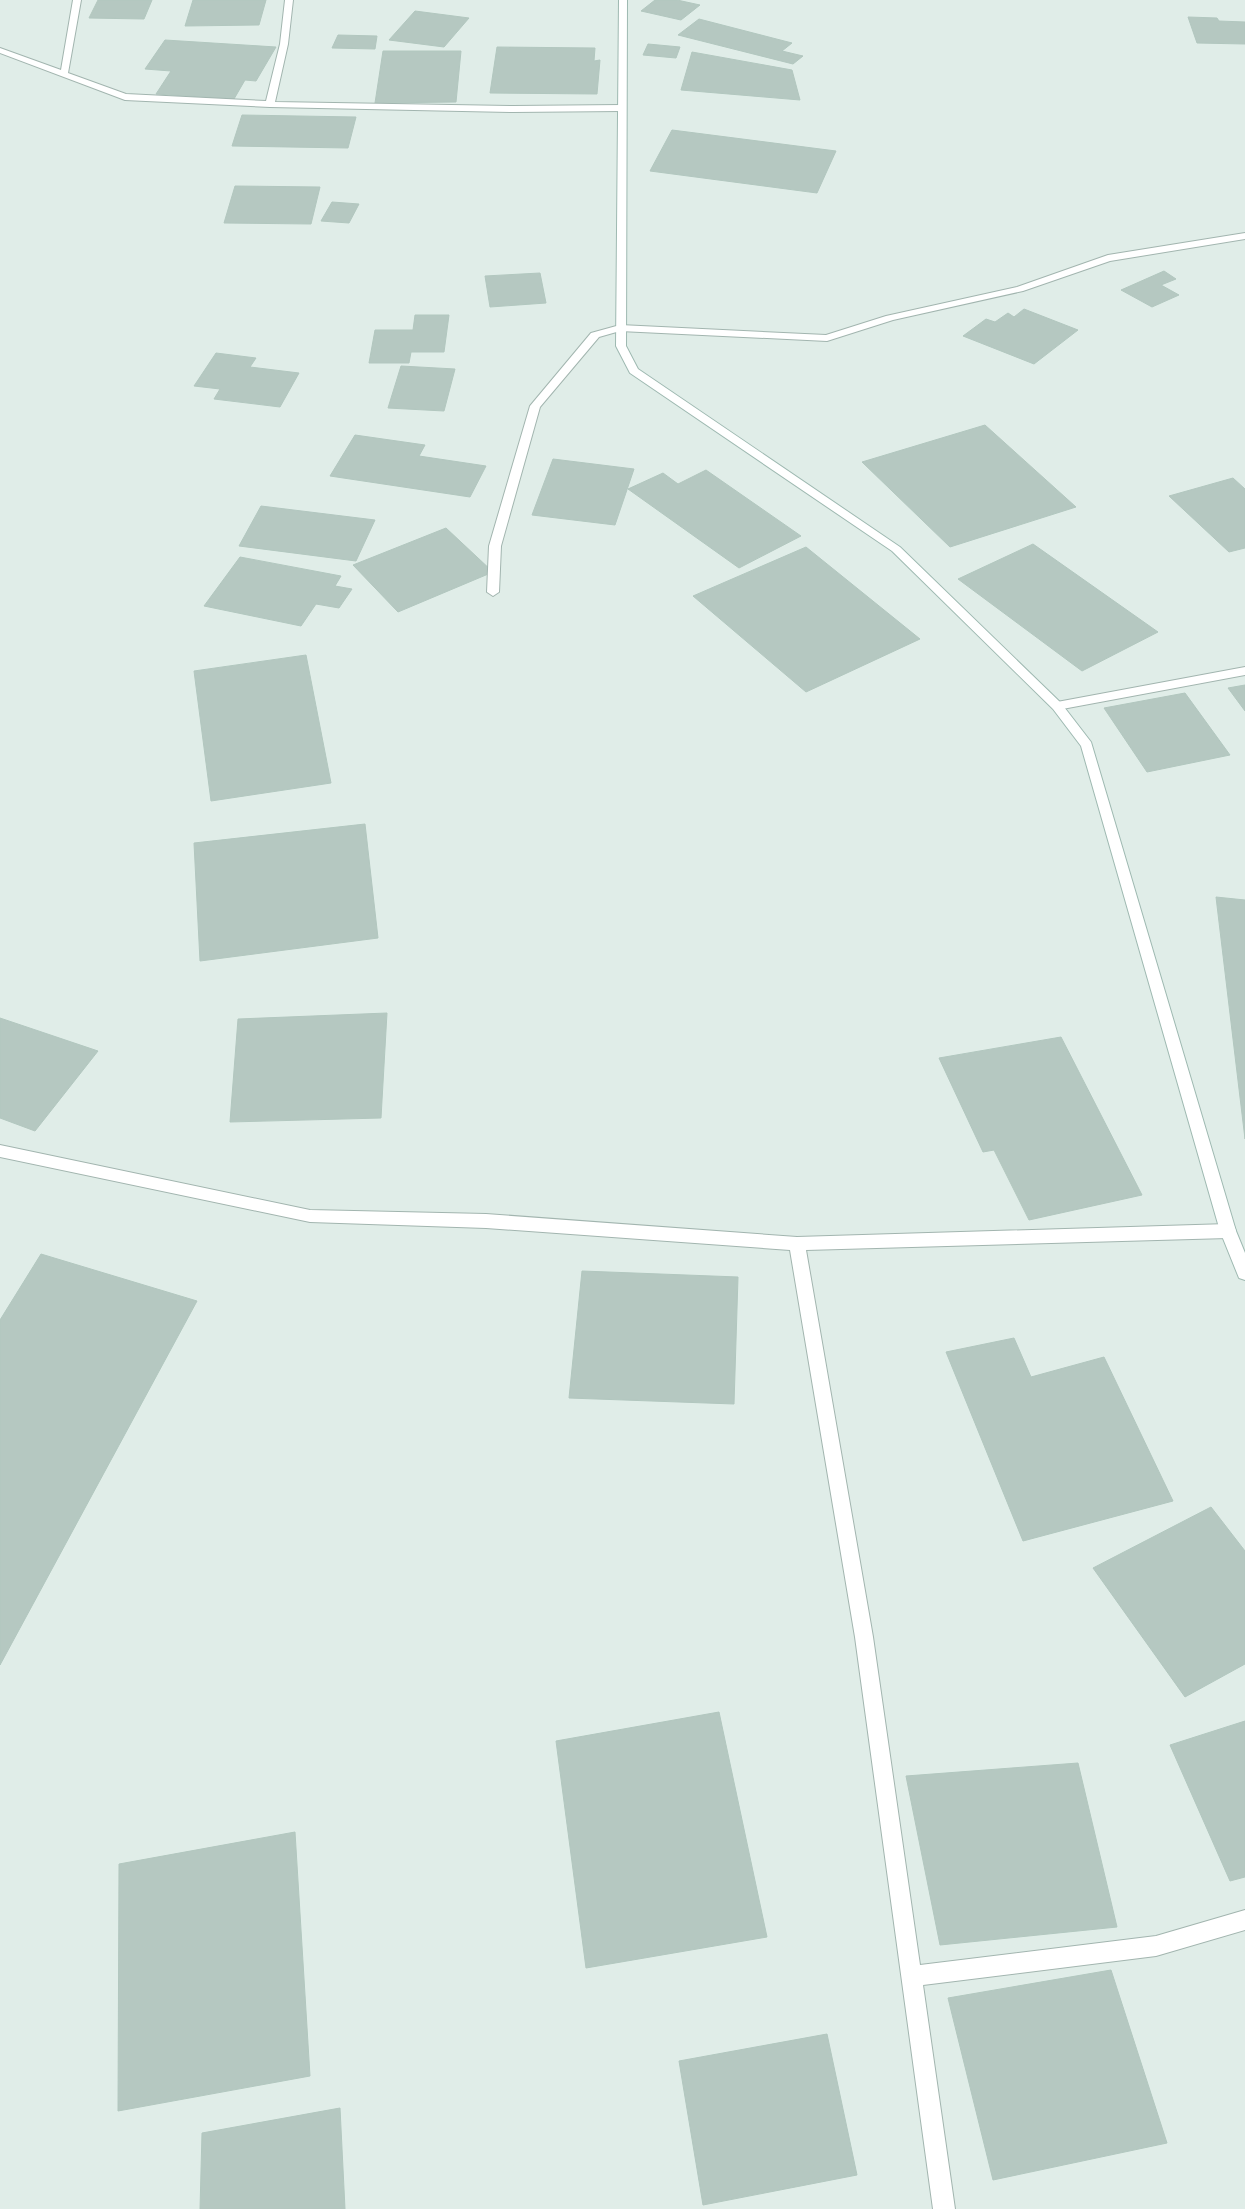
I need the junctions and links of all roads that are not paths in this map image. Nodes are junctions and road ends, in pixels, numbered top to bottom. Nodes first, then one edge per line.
1 (77, 0) edge
2 (289, 0) edge
3 (622, 0) edge
4 (0, 50) edge
5 (64, 74) junction
6 (270, 104) junction
7 (621, 108) junction
8 (1245, 236) edge
9 (620, 328) junction
10 (493, 592) dead end
11 (1245, 670) edge
12 (1057, 706) junction
13 (0, 1152) edge
14 (1228, 1231) junction
15 (797, 1244) junction
16 (1245, 1273) edge
17 (1245, 1920) edge
18 (912, 1976) junction
19 (944, 2209) edge

1 - 5 street
2 - 6 street
3 - 7 street
4 - 5 street
5 - 6 street
6 - 7 street
7 - 9 street
8 - 9 street
9 - 10 street
9 - 12 street
11 - 12 street
12 - 14 street
13 - 15 street
14 - 15 street
14 - 16 street
15 - 18 street
17 - 18 street
18 - 19 street

